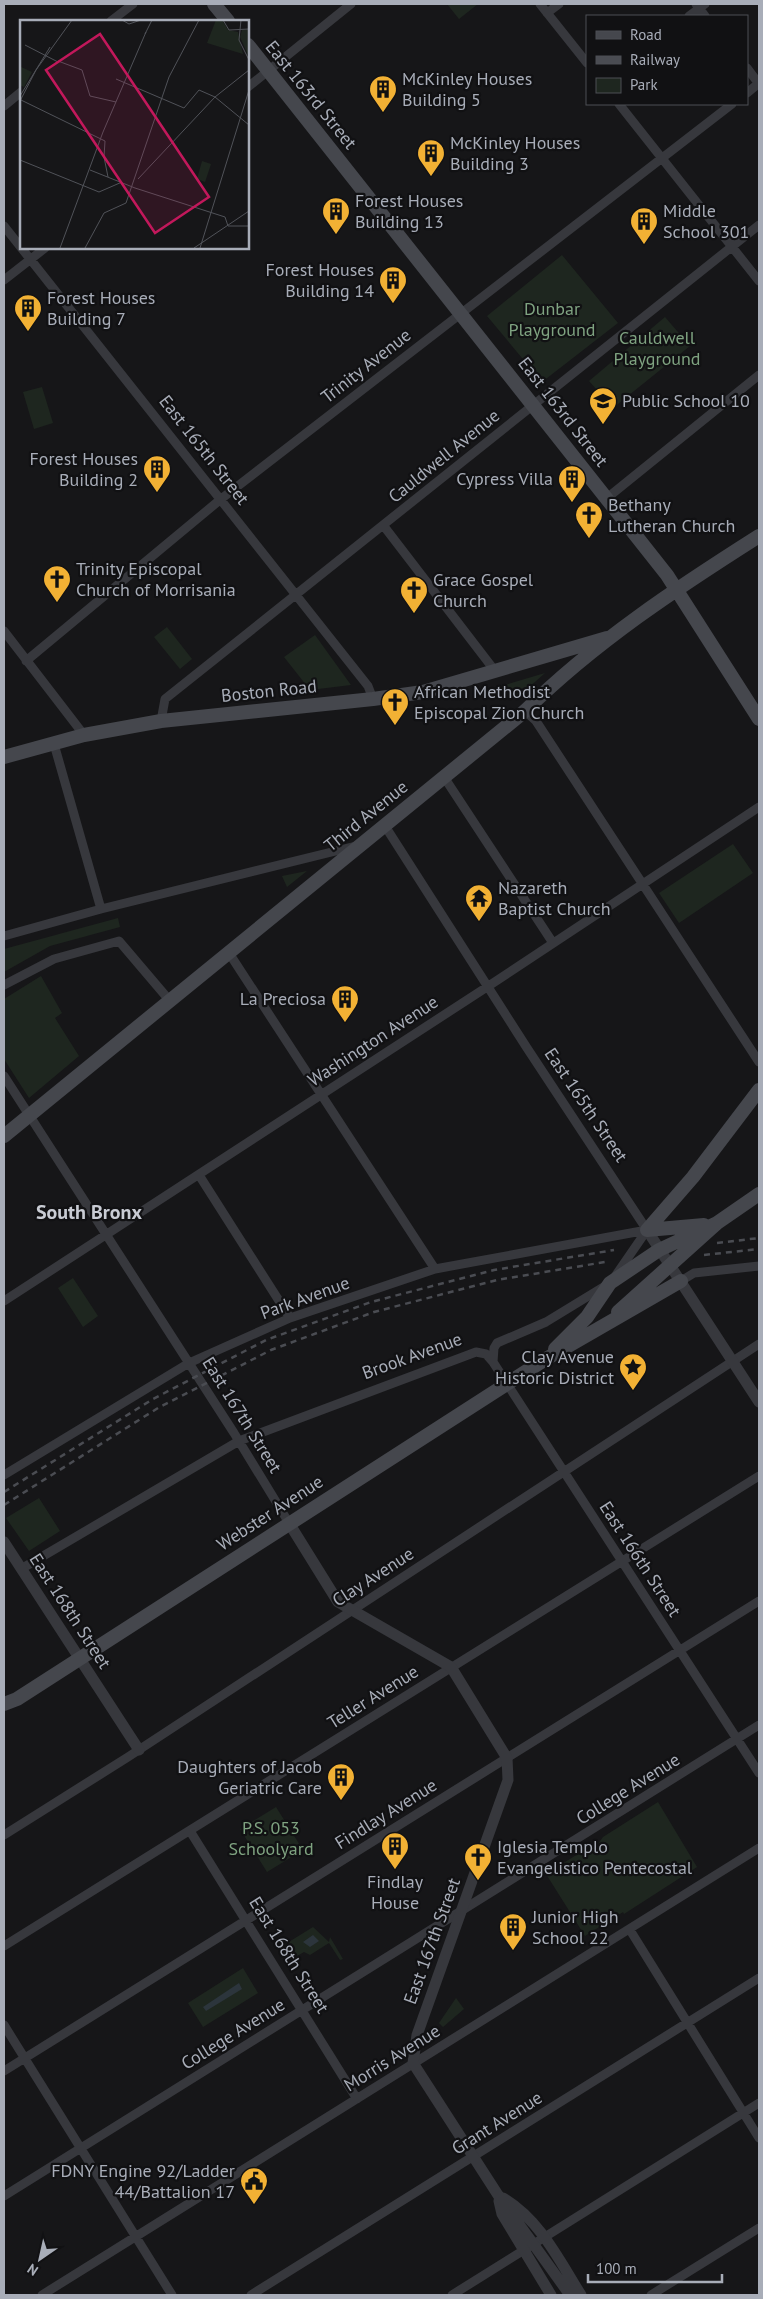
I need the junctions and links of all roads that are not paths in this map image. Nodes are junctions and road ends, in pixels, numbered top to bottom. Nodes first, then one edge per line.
1 (133, 4) edge
2 (214, 4) edge
3 (350, 4) edge
4 (540, 4) edge
5 (559, 4) edge
6 (700, 5) edge
7 (547, 13) junction
8 (690, 15) edge
9 (112, 20) edge
10 (227, 20) edge
11 (249, 46) edge
12 (586, 62) edge
13 (748, 69) edge
14 (268, 71) junction
15 (759, 84) edge
16 (249, 86) edge
17 (748, 91) edge
18 (20, 93) edge
19 (620, 105) edge
20 (731, 105) edge
21 (4, 106) edge
22 (661, 157) junction
23 (759, 225) edge
24 (4, 226) edge
25 (20, 246) edge
26 (732, 247) junction
27 (22, 249) edge
28 (44, 249) edge
29 (30, 259) junction
30 (4, 280) edge
31 (759, 281) edge
32 (461, 313) junction
33 (759, 375) edge
34 (534, 405) junction
35 (607, 498) junction
36 (221, 499) junction
37 (383, 525) junction
38 (759, 536) edge
39 (677, 589) junction
40 (296, 594) junction
41 (4, 631) edge
42 (612, 636) junction
43 (537, 658) junction
44 (26, 661) junction
45 (572, 670) junction
46 (495, 671) junction
47 (373, 699) junction
48 (525, 711) junction
49 (758, 715) edge
50 (162, 721) junction
51 (84, 734) junction
52 (54, 744) junction
53 (4, 757) edge
54 (444, 777) junction
55 (759, 807) edge
56 (385, 826) junction
57 (359, 845) junction
58 (640, 884) junction
59 (101, 909) junction
60 (4, 936) edge
61 (553, 943) junction
62 (230, 953) junction
63 (4, 986) edge
64 (487, 987) junction
65 (170, 1001) junction
66 (759, 1062) edge
67 (4, 1076) edge
68 (759, 1090) edge
69 (322, 1094) junction
70 (29, 1117) junction
71 (4, 1136) edge
72 (199, 1175) junction
73 (759, 1194) edge
74 (717, 1223) junction
75 (648, 1230) junction
76 (106, 1235) junction
77 (659, 1250) junction
78 (759, 1266) edge
79 (670, 1267) junction
80 (436, 1269) junction
81 (682, 1281) junction
82 (610, 1284) junction
83 (4, 1301) edge
84 (290, 1318) junction
85 (602, 1327) junction
86 (759, 1344) edge
87 (544, 1360) junction
88 (493, 1362) junction
89 (733, 1362) junction
90 (188, 1363) junction
91 (507, 1384) junction
92 (759, 1402) edge
93 (239, 1441) junction
94 (564, 1472) junction
95 (4, 1475) edge
96 (759, 1476) edge
97 (289, 1523) junction
98 (4, 1542) edge
99 (622, 1561) junction
100 (21, 1569) junction
101 (759, 1601) edge
102 (351, 1611) junction
103 (680, 1650) junction
104 (80, 1658) junction
105 (451, 1667) junction
106 (17, 1698) junction
107 (4, 1704) edge
108 (4, 1714) edge
109 (759, 1725) edge
110 (737, 1739) junction
111 (138, 1750) junction
112 (507, 1758) junction
113 (759, 1774) edge
114 (190, 1830) junction
115 (4, 1835) edge
116 (759, 1848) edge
117 (461, 1912) junction
118 (246, 1920) junction
119 (630, 1930) junction
120 (4, 1946) edge
121 (759, 1978) edge
122 (302, 2010) junction
123 (688, 2022) junction
124 (4, 2025) edge
125 (24, 2058) junction
126 (413, 2063) junction
127 (4, 2071) edge
128 (357, 2099) junction
129 (759, 2104) edge
130 (744, 2113) junction
131 (759, 2138) edge
132 (80, 2148) junction
133 (473, 2157) junction
134 (498, 2195) junction
135 (4, 2196) edge
136 (759, 2228) edge
137 (136, 2237) junction
138 (545, 2237) junction
139 (529, 2247) junction
140 (551, 2270) junction
141 (42, 2295) edge
142 (172, 2295) edge
143 (251, 2295) edge
144 (452, 2295) edge
145 (551, 2295) edge
146 (562, 2295) edge
147 (570, 2295) edge
148 (581, 2295) edge
149 (651, 2295) edge

1 - 9 street
2 - 10 main road
3 - 14 street
4 - 7 street
5 - 7 street
6 - 8 street
7 - 12 street
11 - 14 main road, East 163rd Street
13 - 15 street
14 - 16 street
14 - 32 main road, East 163rd Street
15 - 17 street
18 - 21 street
19 - 22 street
20 - 22 street, Trinity Avenue
22 - 26 street
22 - 32 street, Trinity Avenue
23 - 26 street, Cauldwell Avenue
24 - 25 street, East 165th Street
26 - 31 street
26 - 34 street, Cauldwell Avenue
27 - 29 street, East 165th Street
28 - 29 street
29 - 30 street
29 - 36 street, East 165th Street
32 - 34 main road, East 163rd Street
32 - 36 street, Trinity Avenue
33 - 35 street
34 - 35 main road, East 163rd Street
34 - 37 street, Cauldwell Avenue
35 - 39 main road, East 163rd Street
36 - 40 street, East 165th Street
36 - 44 street, Trinity Avenue
37 - 40 street, Cauldwell Avenue
37 - 46 street
38 - 39 main road, Third Avenue
39 - 42 main road, Third Avenue
39 - 49 main road, East 163rd Street
40 - 47 street, East 165th Street
40 - 50 street, Cauldwell Avenue
41 - 44 street
42 - 43 main road, Boston Road
42 - 45 main road, Third Avenue
43 - 45 main road, Boston Road
43 - 46 main road, Boston Road
44 - 51 street
45 - 48 main road, Third Avenue
46 - 47 main road, Boston Road
47 - 50 main road, Boston Road
48 - 54 main road, Third Avenue
48 - 58 street
50 - 51 main road, Boston Road
51 - 52 main road, Boston Road
52 - 53 main road, Boston Road
52 - 59 street
54 - 56 main road, Third Avenue
54 - 61 street
55 - 58 street, Washington Avenue
56 - 57 main road, Third Avenue
56 - 64 street, East 165th Street
57 - 59 street
57 - 62 main road, Third Avenue
58 - 61 street, Washington Avenue
58 - 66 street
59 - 60 street
61 - 64 street, Washington Avenue
62 - 65 main road, Third Avenue
62 - 69 street
63 - 65 street
64 - 69 street, Washington Avenue
64 - 75 street, East 165th Street
65 - 70 main road, Third Avenue
67 - 70 street, East 167th Street
68 - 75 main road
69 - 72 street, Washington Avenue
69 - 80 street
70 - 71 main road, Third Avenue
70 - 76 street, East 167th Street
72 - 76 street, Washington Avenue
72 - 84 street
73 - 74 main road
74 - 75 main road
74 - 77 main road, Webster Avenue
74 - 79 main road, Webster Avenue
75 - 77 street, East 165th Street
75 - 80 street, Park Avenue
75 - 82 street
76 - 83 street, Washington Avenue
76 - 90 street, East 167th Street
77 - 79 street, East 165th Street
77 - 82 main road, Webster Avenue
78 - 81 street
79 - 81 street, East 165th Street
79 - 85 main road, Webster Avenue
80 - 84 street, Park Avenue
81 - 85 main road, Webster Avenue
81 - 89 street, East 165th Street
82 - 87 main road, Webster Avenue
82 - 88 street
84 - 90 street, Park Avenue
85 - 87 main road, Webster Avenue
86 - 89 street, Clay Avenue
87 - 91 main road, Webster Avenue
88 - 91 street, East 166th Street
88 - 93 street, Brook Avenue
89 - 92 street, East 165th Street
89 - 94 street, Clay Avenue
90 - 93 street, East 167th Street
90 - 95 street, Park Avenue
91 - 94 street, East 166th Street
91 - 97 main road, Webster Avenue
93 - 97 street, East 167th Street
93 - 100 street, Brook Avenue
94 - 99 street, East 166th Street
94 - 102 street, Clay Avenue
96 - 99 street, Teller Avenue
97 - 102 street, East 167th Street
97 - 104 main road, Webster Avenue
98 - 100 street, East 168th Street
99 - 103 street, East 166th Street
99 - 105 street, Teller Avenue
100 - 104 street, East 168th Street
101 - 103 street, Findlay Avenue
102 - 105 street, East 167th Street
102 - 111 street, Clay Avenue
103 - 110 street, East 166th Street
103 - 112 street, Findlay Avenue
104 - 106 main road, Webster Avenue
104 - 111 street, East 168th Street
105 - 112 street, East 167th Street
105 - 114 street, Teller Avenue
106 - 107 main road, Webster Avenue
106 - 108 main road, Webster Avenue
109 - 110 street, College Avenue
110 - 113 street, East 166th Street
110 - 117 street, College Avenue
111 - 115 street, Clay Avenue
112 - 117 street, East 167th Street
112 - 118 street, Findlay Avenue
114 - 118 street, East 168th Street
114 - 120 street, Teller Avenue
116 - 119 street, Morris Avenue
117 - 122 street, College Avenue
117 - 126 street, East 167th Street
118 - 122 street, East 168th Street
118 - 125 street, Findlay Avenue
119 - 123 street
119 - 126 street, Morris Avenue
121 - 123 street, Grant Avenue
122 - 128 street, East 168th Street
122 - 132 street, College Avenue
123 - 130 street
123 - 133 street, Grant Avenue
124 - 125 street
125 - 127 street, Findlay Avenue
125 - 132 street
126 - 128 street, Morris Avenue
126 - 133 street
128 - 137 street, Morris Avenue
129 - 130 street
130 - 131 street
130 - 138 street
132 - 135 street, College Avenue
132 - 137 street
133 - 134 street
133 - 143 street, Grant Avenue
134 - 138 street
134 - 139 street
136 - 149 street
137 - 141 street, Morris Avenue
137 - 142 street
138 - 139 street
138 - 148 street
139 - 140 street
139 - 144 street
139 - 145 street
140 - 146 street
140 - 147 street

